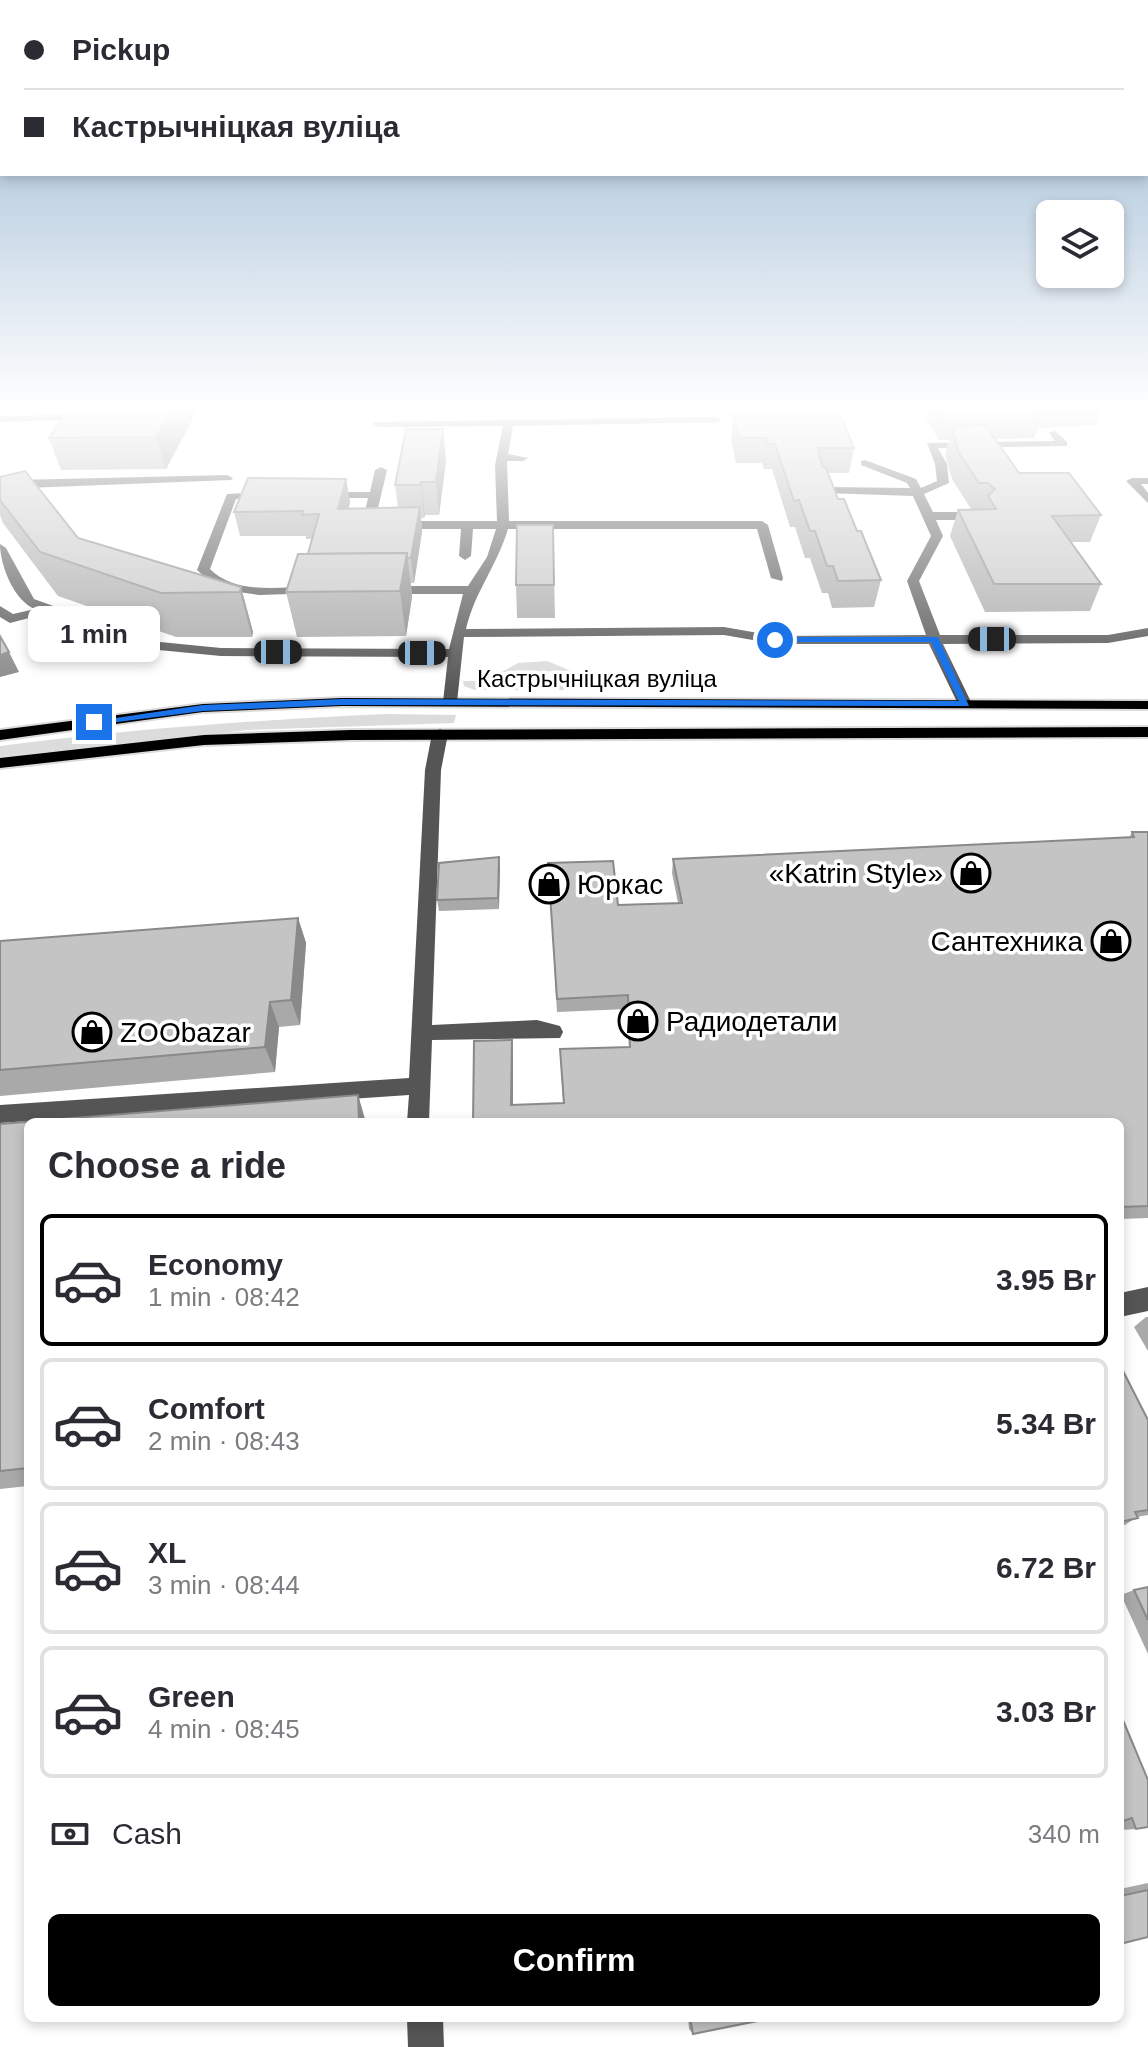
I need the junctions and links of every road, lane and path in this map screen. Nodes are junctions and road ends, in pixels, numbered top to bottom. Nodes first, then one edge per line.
1 (229, 501) edge
2 (374, 501) edge
3 (503, 501) edge
4 (922, 501) edge
5 (930, 516) junction
6 (978, 516) edge
7 (467, 524) junction
8 (503, 524) junction
9 (0, 548) edge
10 (465, 556) dead end
11 (777, 578) dead end
12 (336, 590) edge
13 (367, 590) edge
14 (475, 590) junction
15 (49, 609) junction
16 (0, 610) edge
17 (1148, 632) edge
18 (458, 633) junction
19 (934, 639) junction
20 (456, 653) junction
21 (450, 702) junction
22 (965, 704) junction
23 (1148, 705) edge
24 (1148, 732) edge
25 (440, 734) junction
26 (0, 735) edge
27 (0, 763) edge
28 (553, 1032) dead end
29 (422, 1033) junction
30 (419, 1086) junction
31 (0, 1114) edge
32 (418, 1118) edge
33 (1148, 1299) edge
34 (1124, 1304) edge
35 (425, 2022) edge
36 (426, 2047) edge

1 - 12 street
2 - 7 street
3 - 8 street
4 - 5 street
5 - 6 street
5 - 19 street
7 - 8 street
7 - 10 street
8 - 11 street
8 - 14 street
9 - 15 street
13 - 14 street
14 - 18 street
15 - 16 street
15 - 20 street
17 - 19 street
18 - 19 street
18 - 20 street
19 - 22 street
20 - 21 street
21 - 22 main road, Кастрычніцкая вуліца
21 - 26 main road, Кастрычніцкая вуліца
22 - 23 main road, Кастрычніцкая вуліца
24 - 25 main road, Кастрычніцкая вуліца
25 - 27 main road, Кастрычніцкая вуліца
25 - 29 street
28 - 29 street
29 - 30 street
30 - 31 street
30 - 32 street
33 - 34 street
35 - 36 street

